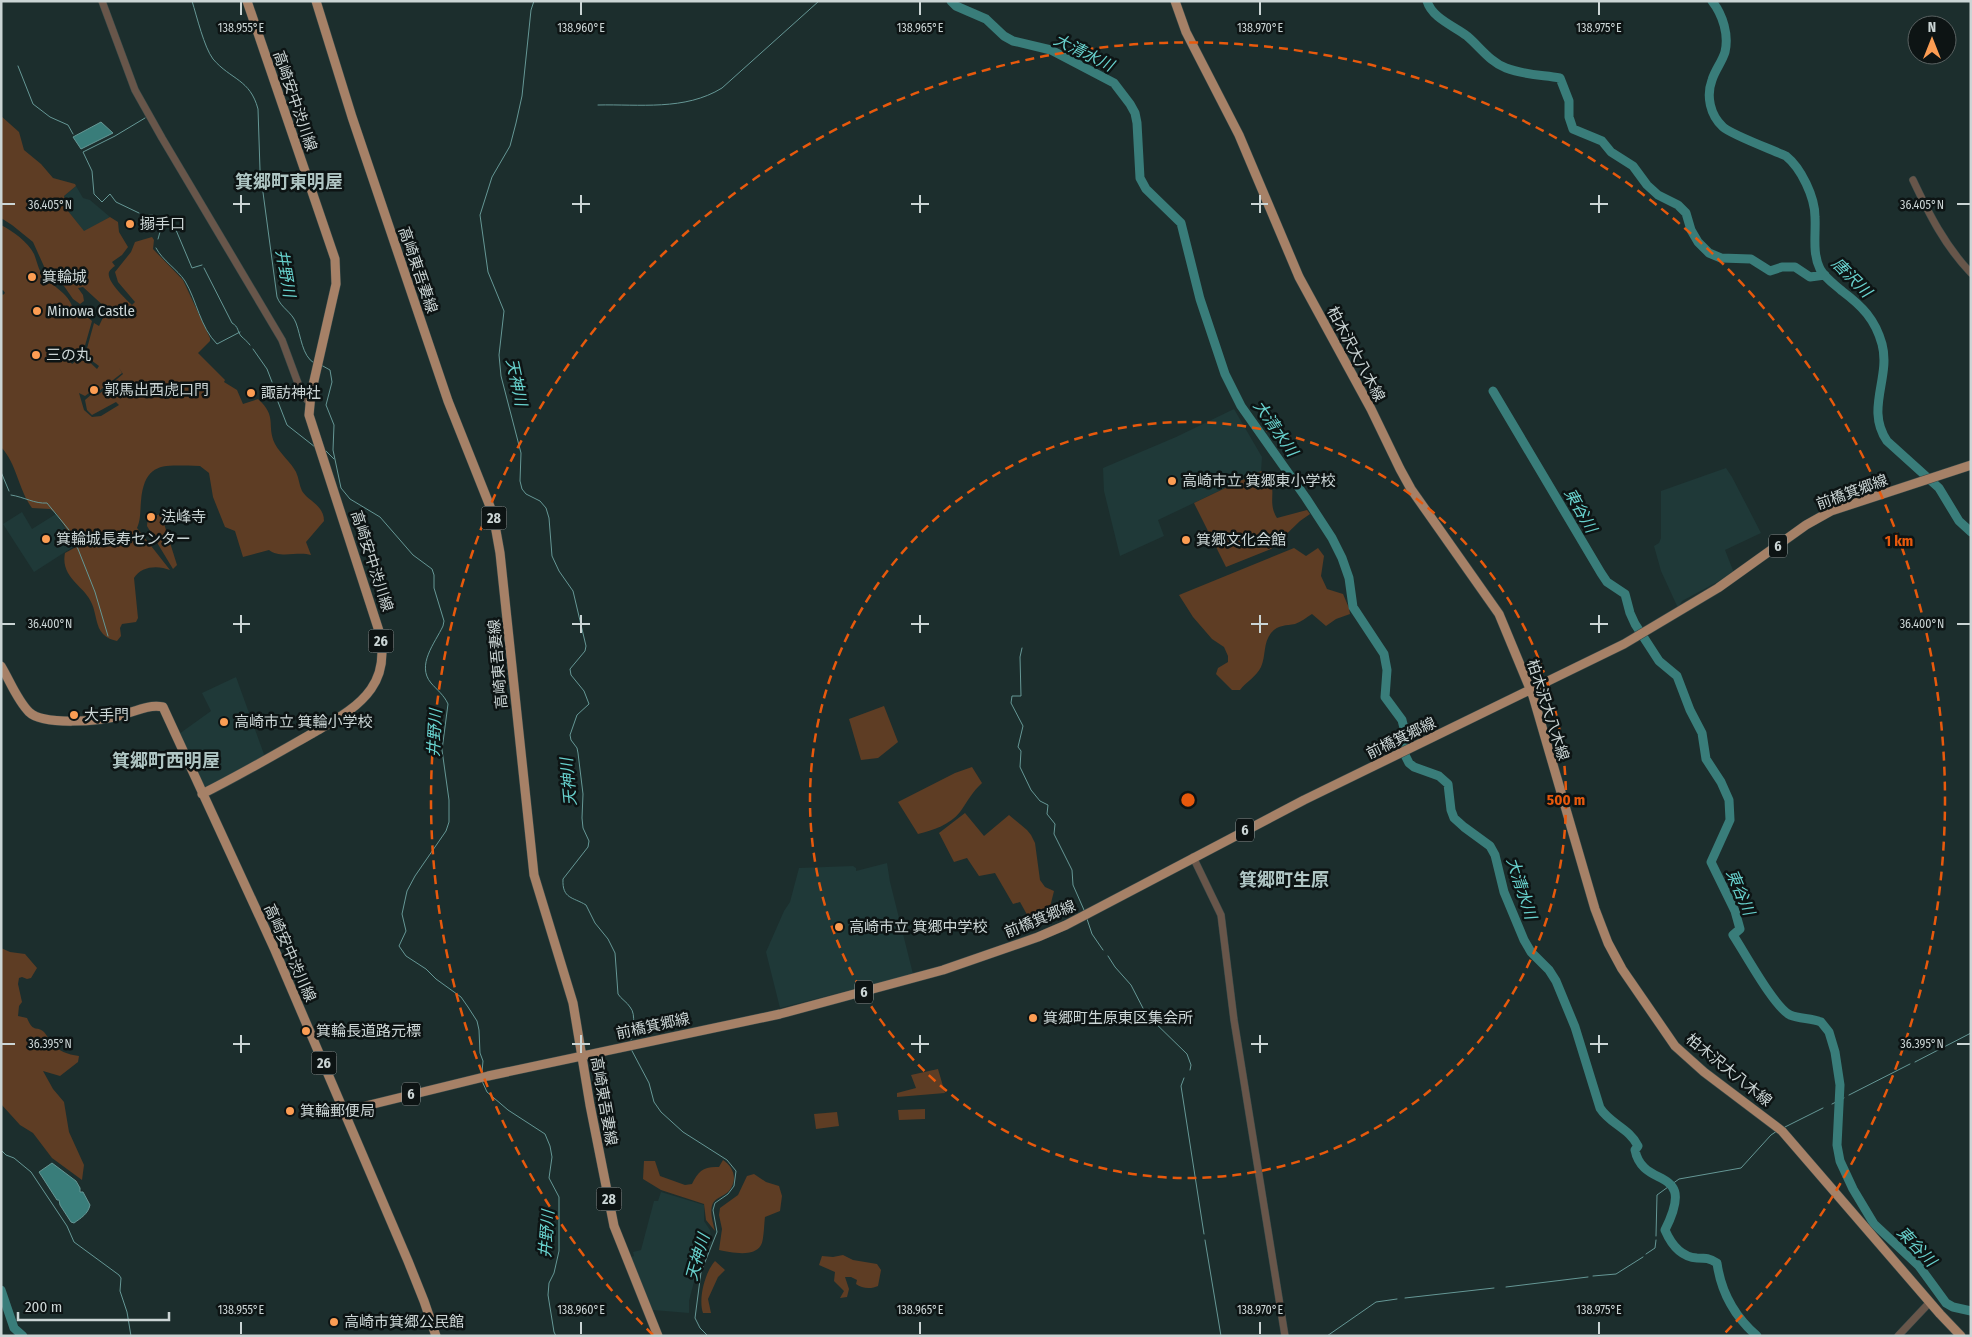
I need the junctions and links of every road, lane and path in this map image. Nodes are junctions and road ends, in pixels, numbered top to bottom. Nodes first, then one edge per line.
1 (102, 1) edge
2 (246, 1) edge
3 (316, 1) edge
4 (1175, 1) edge
5 (1913, 180) dead end
6 (1971, 273) edge
7 (309, 402) junction
8 (1971, 465) edge
9 (1, 666) edge
10 (1530, 690) junction
11 (202, 794) junction
12 (1193, 858) junction
13 (582, 1056) junction
14 (345, 1111) junction
15 (1930, 1302) junction
16 (436, 1336) edge
17 (658, 1336) edge
18 (1285, 1336) edge
19 (1898, 1336) edge
20 (1961, 1336) edge

1 - 7 street
2 - 7 main road, 高崎安中渋川線 / 26
3 - 13 main road, 高崎東吾妻線 / 28
4 - 10 main road, 柏木沢大八木線
5 - 6 street
7 - 11 main road, 高崎安中渋川線 / 26
8 - 10 main road, 前橋箕郷線 / 6
9 - 11 main road
10 - 12 main road, 前橋箕郷線 / 6
10 - 15 main road, 柏木沢大八木線
11 - 14 main road, 高崎安中渋川線 / 26
12 - 13 main road, 前橋箕郷線 / 6
12 - 18 street
13 - 14 main road, 前橋箕郷線 / 6
13 - 17 main road, 高崎東吾妻線 / 28
14 - 16 main road, 高崎安中渋川線 / 26
15 - 19 street
15 - 20 main road, 柏木沢大八木線

